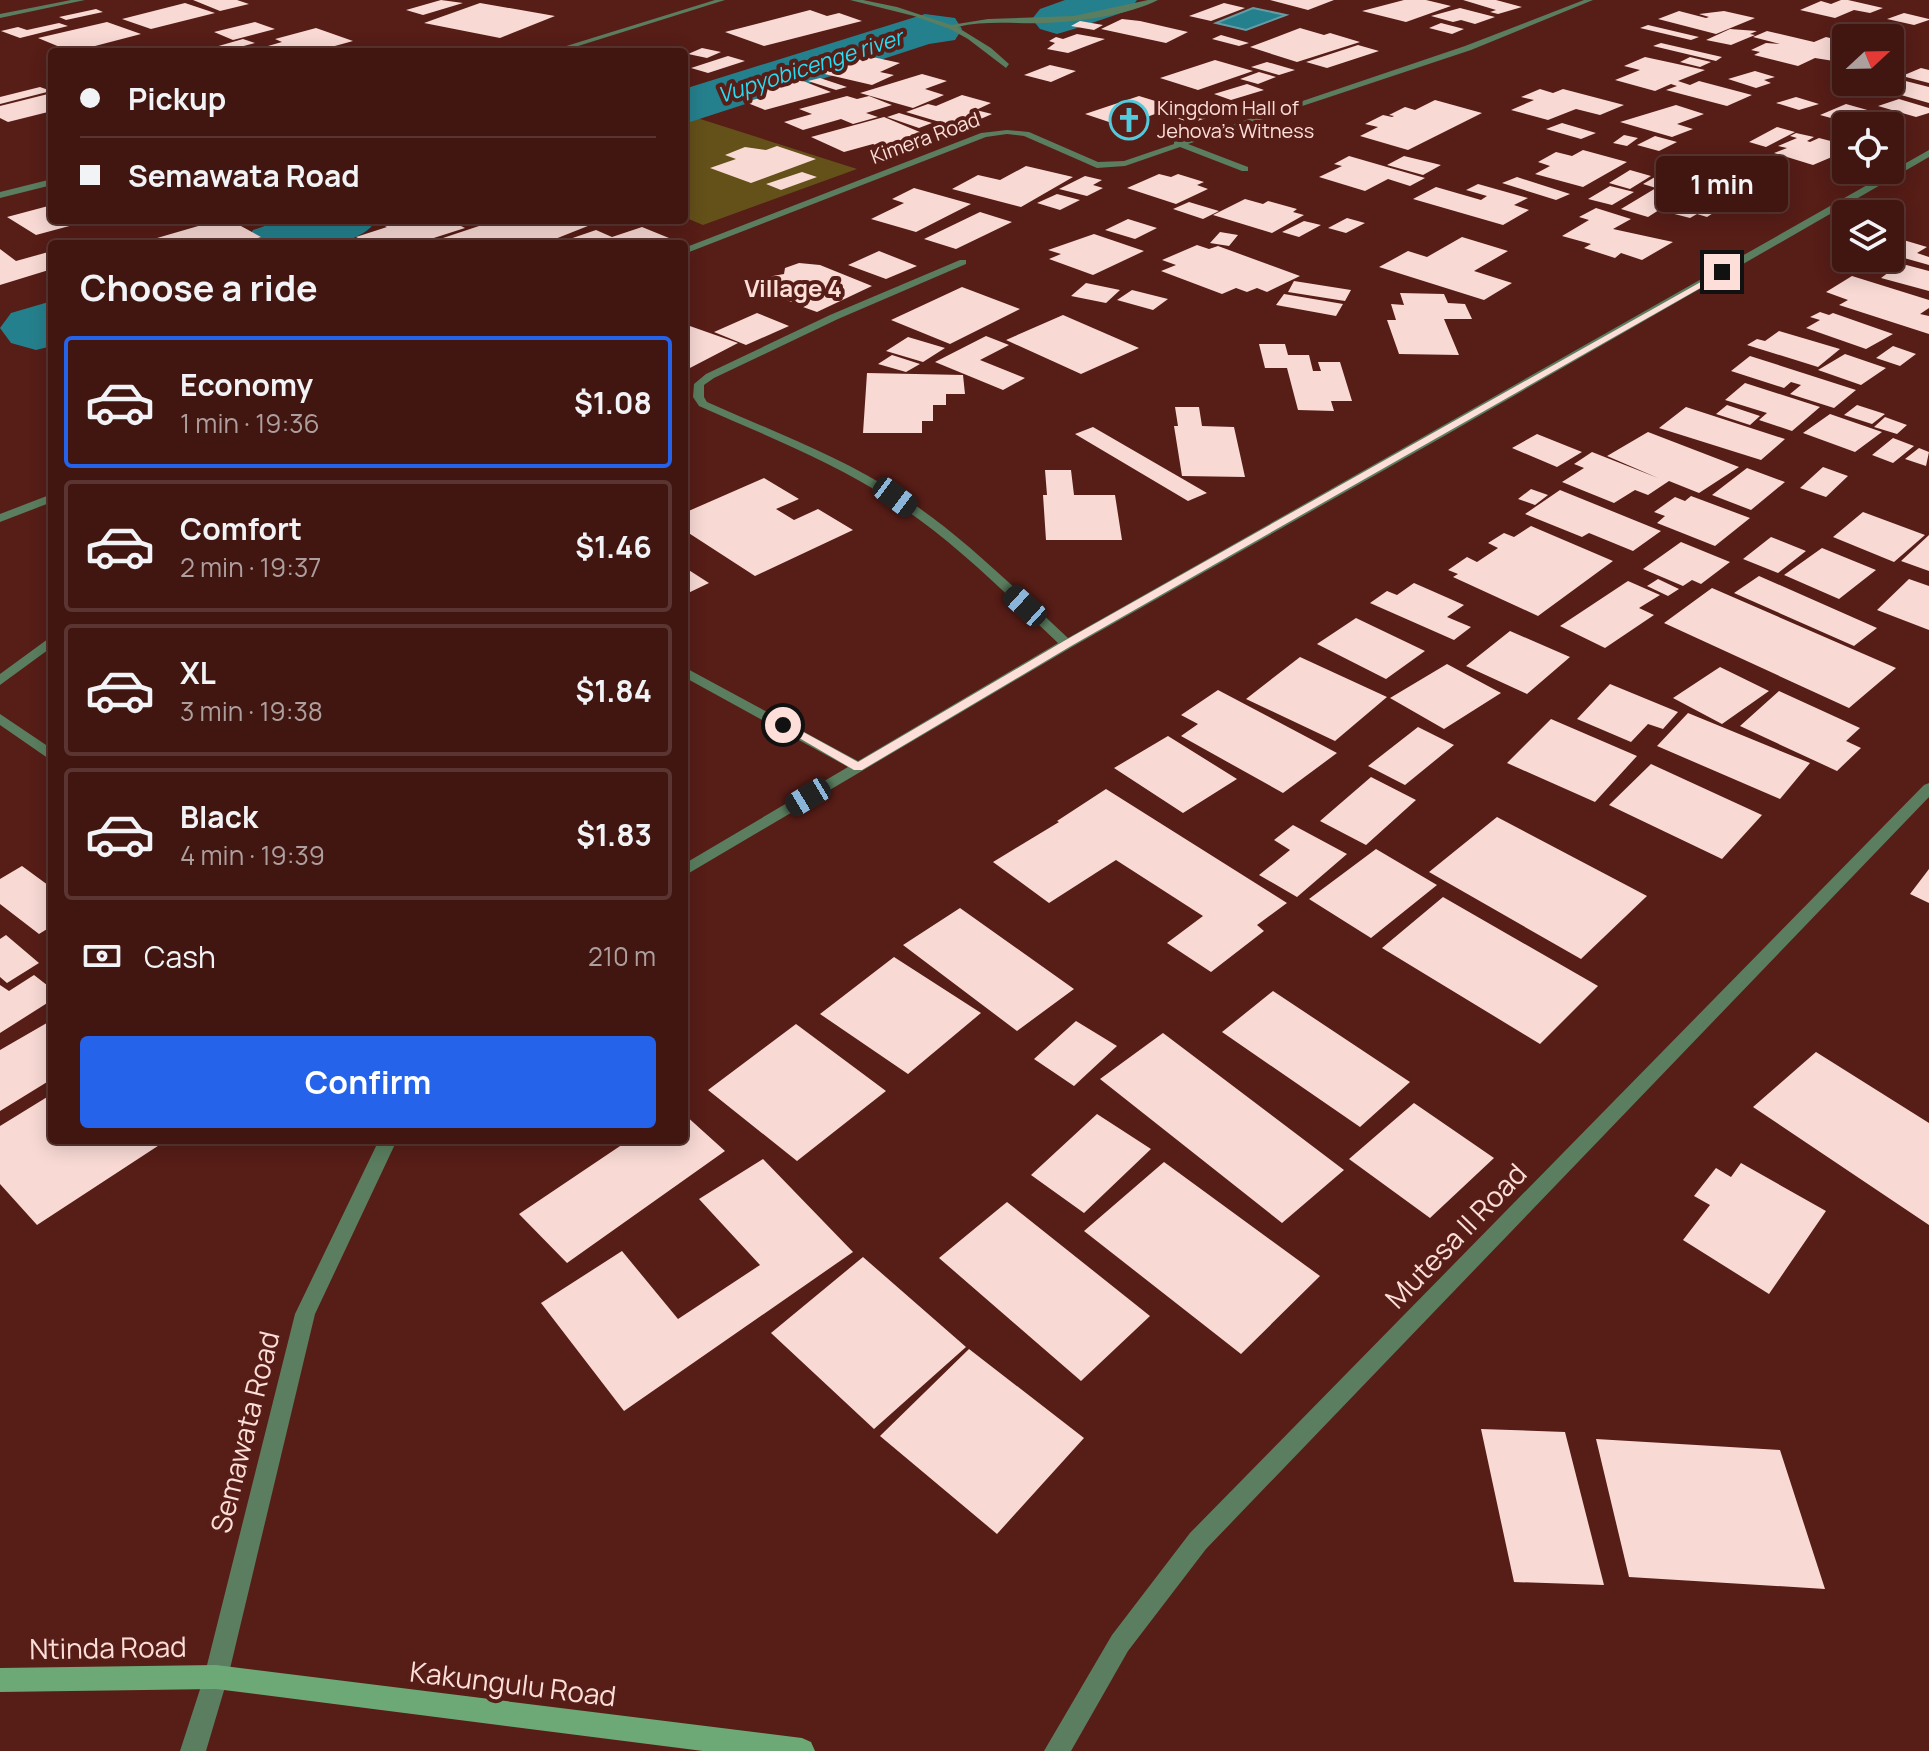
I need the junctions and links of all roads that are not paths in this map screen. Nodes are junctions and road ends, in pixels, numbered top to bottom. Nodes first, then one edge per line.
1 (82, 0) edge
2 (722, 0) edge
3 (853, 0) edge
4 (1155, 0) edge
5 (1590, 0) edge
6 (0, 16) edge
7 (954, 26) junction
8 (564, 48) edge
9 (1006, 66) dead end
10 (1177, 143) junction
11 (1929, 153) edge
12 (1245, 169) dead end
13 (48, 183) edge
14 (0, 195) edge
15 (688, 249) edge
16 (963, 262) dead end
17 (48, 500) edge
18 (0, 518) edge
19 (48, 643) edge
20 (1067, 644) junction
21 (688, 673) edge
22 (0, 681) edge
23 (0, 718) edge
24 (48, 753) edge
25 (858, 767) junction
26 (1929, 788) edge
27 (688, 869) edge
28 (386, 1144) edge
29 (216, 1677) junction
30 (0, 1680) edge
31 (193, 1751) edge
32 (802, 1751) edge
33 (1057, 1751) edge

1 - 6 street
2 - 8 street
3 - 7 street
4 - 7 street
5 - 10 street, Kimera Road
7 - 9 street
10 - 12 street
10 - 15 street, Kimera Road
11 - 20 street
13 - 14 street
16 - 20 street
17 - 18 street
19 - 22 street
20 - 25 street
21 - 25 street
23 - 24 street
25 - 27 street
26 - 33 street, Mutesa II Road
28 - 29 street, Semawata Road
29 - 30 main road, Ntinda Road
29 - 31 street, Semawata Road
29 - 32 main road, Kakungulu Road

